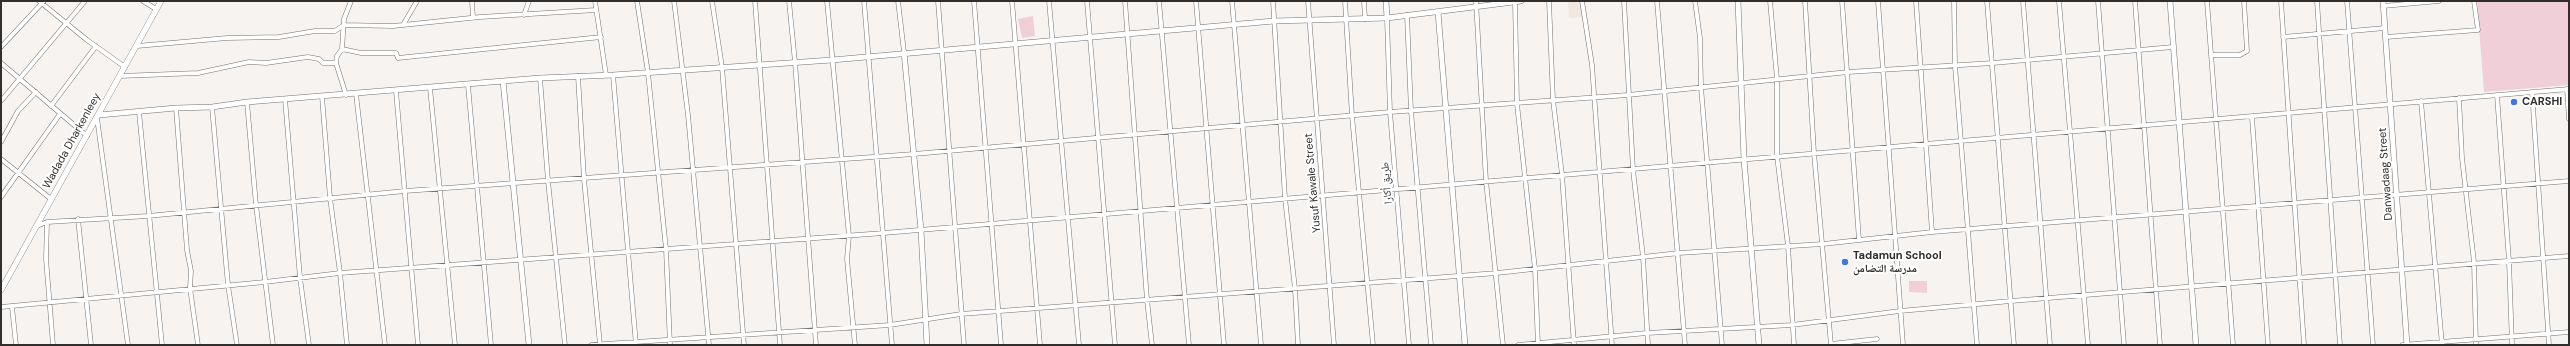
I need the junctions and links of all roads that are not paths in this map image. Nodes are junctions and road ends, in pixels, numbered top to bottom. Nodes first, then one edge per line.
1 (85, 1) edge
2 (142, 1) edge
3 (161, 1) edge
4 (351, 1) edge
5 (417, 1) edge
6 (472, 1) edge
7 (529, 1) edge
8 (595, 1) edge
9 (637, 1) edge
10 (674, 1) edge
11 (712, 1) edge
12 (755, 1) edge
13 (789, 1) edge
14 (828, 1) edge
15 (864, 1) edge
16 (898, 1) edge
17 (938, 1) edge
18 (974, 1) edge
19 (1012, 1) edge
20 (1049, 1) edge
21 (1087, 1) edge
22 (1125, 1) edge
23 (1159, 1) edge
24 (1196, 1) edge
25 (1232, 1) edge
26 (1273, 1) edge
27 (1308, 1) edge
28 (1346, 1) edge
29 (1364, 1) edge
30 (1386, 1) edge
31 (1476, 1) edge
32 (1521, 1) edge
33 (1549, 1) edge
34 (1582, 1) edge
35 (1624, 1) edge
36 (1657, 1) edge
37 (1695, 1) edge
38 (1738, 1) edge
39 (1770, 1) edge
40 (1805, 1) edge
41 (1842, 1) edge
42 (1878, 1) edge
43 (1916, 1) edge
44 (1954, 1) edge
45 (1987, 1) edge
46 (2023, 1) edge
47 (2059, 1) edge
48 (2098, 1) edge
49 (2135, 1) edge
50 (2170, 1) edge
51 (2206, 1) edge
52 (2244, 1) edge
53 (2281, 1) edge
54 (2317, 1) edge
55 (2347, 1) edge
56 (2439, 1) edge
57 (2474, 1) edge
58 (41, 2) edge
59 (1515, 2) edge
60 (2383, 3) edge
61 (1478, 8) junction
62 (156, 9) junction
63 (596, 10) junction
64 (1438, 12) junction
65 (524, 15) junction
66 (1407, 15) junction
67 (473, 18) junction
68 (1387, 18) junction
69 (1365, 19) junction
70 (1310, 20) junction
71 (1274, 21) junction
72 (1347, 21) junction
73 (67, 24) junction
74 (344, 25) junction
75 (403, 25) junction
76 (1234, 25) junction
77 (2385, 28) junction
78 (1198, 29) junction
79 (2350, 30) junction
80 (1162, 32) junction
81 (2319, 34) junction
82 (1128, 35) junction
83 (601, 37) junction
84 (2283, 37) junction
85 (2386, 37) junction
86 (1090, 38) junction
87 (1051, 41) junction
88 (1016, 44) junction
89 (96, 46) junction
90 (137, 46) junction
91 (1, 47) edge
92 (2173, 47) junction
93 (978, 48) junction
94 (342, 49) junction
95 (940, 50) junction
96 (2139, 50) junction
97 (904, 52) junction
98 (2100, 53) junction
99 (2211, 55) junction
100 (869, 56) junction
101 (2064, 57) junction
102 (832, 60) junction
103 (2026, 61) junction
104 (795, 62) junction
105 (1, 63) edge
106 (336, 63) junction
107 (760, 64) junction
108 (1993, 64) junction
109 (125, 66) junction
110 (1955, 66) junction
111 (722, 67) junction
112 (1920, 68) junction
113 (683, 69) junction
114 (1884, 71) junction
115 (1848, 72) junction
116 (648, 73) junction
117 (606, 75) junction
118 (613, 75) junction
119 (120, 76) junction
120 (578, 76) junction
121 (1810, 76) junction
122 (20, 77) junction
123 (540, 78) junction
124 (1777, 79) junction
125 (503, 81) junction
126 (1741, 83) junction
127 (468, 85) junction
128 (1701, 87) junction
129 (430, 88) junction
130 (2568, 89) edge
131 (1663, 90) junction
132 (396, 91) junction
133 (36, 92) junction
134 (2532, 92) junction
135 (356, 94) junction
136 (346, 95) junction
137 (1628, 95) junction
138 (2497, 95) junction
139 (322, 96) junction
140 (1593, 98) junction
141 (2459, 98) junction
142 (285, 99) junction
143 (1553, 100) junction
144 (1, 101) edge
145 (2421, 101) junction
146 (247, 102) junction
147 (1517, 104) junction
148 (2391, 104) junction
149 (1481, 105) junction
150 (52, 106) junction
151 (212, 107) junction
152 (176, 108) junction
153 (1446, 108) junction
154 (2356, 108) junction
155 (1410, 111) junction
156 (2323, 111) junction
157 (139, 112) junction
158 (1390, 112) junction
159 (60, 114) junction
160 (2288, 114) junction
161 (1352, 116) junction
162 (98, 117) junction
163 (2252, 117) junction
164 (1316, 119) junction
165 (2216, 119) junction
166 (2569, 119) edge
167 (1280, 122) junction
168 (2180, 122) junction
169 (1242, 124) junction
170 (2143, 126) junction
171 (1207, 128) junction
172 (2106, 128) junction
173 (1171, 131) junction
174 (2070, 132) junction
175 (1134, 135) junction
176 (2033, 135) junction
177 (87, 136) junction
178 (1999, 138) junction
179 (1097, 139) junction
180 (1062, 141) junction
181 (1961, 141) junction
182 (1, 142) edge
183 (1925, 144) junction
184 (1023, 145) junction
185 (1890, 147) junction
186 (986, 148) junction
187 (950, 150) junction
188 (1853, 151) junction
189 (1814, 153) junction
190 (914, 154) junction
191 (1777, 156) junction
192 (878, 157) junction
193 (1, 158) edge
194 (842, 158) junction
195 (1744, 159) junction
196 (803, 162) junction
197 (1707, 163) junction
198 (766, 165) junction
199 (1670, 166) junction
200 (730, 168) junction
201 (1632, 170) junction
202 (693, 171) junction
203 (18, 173) junction
204 (1599, 173) junction
205 (657, 174) junction
206 (1562, 175) junction
207 (621, 176) junction
208 (1525, 178) junction
209 (584, 179) junction
210 (2569, 180) edge
211 (1486, 181) junction
212 (548, 182) junction
213 (512, 183) junction
214 (2537, 183) junction
215 (1452, 184) junction
216 (2502, 185) junction
217 (477, 186) junction
218 (1418, 187) junction
219 (440, 188) junction
220 (1396, 189) junction
221 (2465, 190) junction
222 (405, 191) junction
223 (1360, 192) junction
224 (2429, 192) junction
225 (366, 195) junction
226 (1323, 195) junction
227 (2397, 195) junction
228 (1, 197) edge
229 (2362, 197) junction
230 (330, 198) junction
231 (1285, 198) junction
232 (51, 199) junction
233 (295, 200) junction
234 (2330, 200) junction
235 (1250, 201) junction
236 (2294, 203) junction
237 (1214, 204) junction
238 (256, 205) junction
239 (2258, 206) junction
240 (220, 208) junction
241 (1177, 208) junction
242 (2224, 209) junction
243 (1140, 211) junction
244 (184, 212) junction
245 (2187, 212) junction
246 (1104, 214) junction
247 (2149, 214) junction
248 (148, 216) junction
249 (1067, 216) junction
250 (112, 217) junction
251 (2114, 218) junction
252 (78, 219) junction
253 (1030, 220) junction
254 (2077, 221) junction
255 (46, 222) junction
256 (2039, 223) junction
257 (993, 224) junction
258 (956, 226) junction
259 (2006, 226) junction
260 (35, 227) junction
261 (1969, 229) junction
262 (921, 230) junction
263 (1932, 232) junction
264 (884, 233) junction
265 (849, 236) junction
266 (1896, 236) junction
267 (808, 239) junction
268 (1859, 240) junction
269 (774, 242) junction
270 (1823, 244) junction
271 (736, 245) junction
272 (1788, 246) junction
273 (700, 248) junction
274 (1752, 248) junction
275 (666, 250) junction
276 (1715, 250) junction
277 (628, 251) junction
278 (1679, 253) junction
279 (592, 254) junction
280 (556, 256) junction
281 (2569, 256) edge
282 (1643, 257) junction
283 (2543, 257) junction
284 (520, 259) junction
285 (2509, 261) junction
286 (483, 262) junction
287 (1607, 262) junction
288 (2474, 262) junction
289 (2436, 265) junction
290 (446, 266) junction
291 (1570, 266) junction
292 (411, 267) junction
293 (1535, 269) junction
294 (2402, 269) junction
295 (374, 270) junction
296 (2368, 272) junction
297 (340, 273) junction
298 (1497, 273) junction
299 (2335, 274) junction
300 (1460, 276) junction
301 (2300, 277) junction
302 (300, 278) junction
303 (1426, 278) junction
304 (1406, 280) junction
305 (2264, 281) junction
306 (265, 282) junction
307 (1366, 283) junction
308 (228, 285) junction
309 (2228, 285) junction
310 (1330, 286) junction
311 (2192, 287) junction
312 (190, 288) junction
313 (1296, 289) junction
314 (1, 290) edge
315 (1257, 291) junction
316 (2156, 291) junction
317 (156, 292) junction
318 (2119, 293) junction
319 (1220, 295) junction
320 (120, 296) junction
321 (2085, 296) junction
322 (1185, 297) junction
323 (2046, 298) junction
324 (86, 300) junction
325 (1147, 300) junction
326 (2011, 301) junction
327 (1111, 303) junction
328 (49, 304) junction
329 (1975, 304) junction
330 (12, 306) junction
331 (1077, 306) junction
332 (1, 307) edge
333 (1039, 308) junction
334 (1900, 311) junction
335 (997, 312) junction
336 (961, 314) junction
337 (1830, 319) junction
338 (925, 321) junction
339 (890, 325) junction
340 (1792, 325) junction
341 (853, 326) junction
342 (1758, 327) junction
343 (815, 330) junction
344 (1721, 330) junction
345 (1684, 332) junction
346 (2569, 332) edge
347 (779, 333) junction
348 (1647, 333) junction
349 (2548, 333) junction
350 (2511, 335) junction
351 (743, 336) junction
352 (1611, 336) junction
353 (708, 338) junction
354 (670, 339) junction
355 (1574, 339) junction
356 (1877, 339) dead end
357 (2476, 340) junction
358 (636, 343) edge
359 (2442, 343) edge
360 (1538, 344) edge
361 (1831, 344) edge
362 (16, 345) edge
363 (54, 345) edge
364 (91, 345) edge
365 (128, 345) edge
366 (162, 345) edge
367 (198, 345) edge
368 (237, 345) edge
369 (273, 345) edge
370 (309, 345) edge
371 (347, 345) edge
372 (384, 345) edge
373 (418, 345) edge
374 (455, 345) edge
375 (491, 345) edge
376 (529, 345) edge
377 (565, 345) edge
378 (591, 345) edge
379 (600, 345) edge
380 (670, 345) edge
381 (709, 345) edge
382 (744, 345) edge
383 (780, 345) edge
384 (816, 345) edge
385 (855, 345) edge
386 (892, 345) edge
387 (927, 345) edge
388 (964, 345) edge
389 (1001, 345) edge
390 (1040, 345) edge
391 (1079, 345) edge
392 (1115, 345) edge
393 (1152, 345) edge
394 (1189, 345) edge
395 (1224, 345) edge
396 (1261, 345) edge
397 (1298, 345) edge
398 (1334, 345) edge
399 (1373, 345) edge
400 (1409, 345) edge
401 (1431, 345) edge
402 (1465, 345) edge
403 (1503, 345) edge
404 (1518, 345) edge
405 (1574, 345) edge
406 (1612, 345) edge
407 (1648, 345) edge
408 (1685, 345) edge
409 (1722, 345) edge
410 (1759, 345) edge
411 (1794, 345) edge
412 (1903, 345) edge
413 (1977, 345) edge
414 (2014, 345) edge
415 (2050, 345) edge
416 (2088, 345) edge
417 (2124, 345) edge
418 (2160, 345) edge
419 (2196, 345) edge
420 (2233, 345) edge
421 (2268, 345) edge
422 (2304, 345) edge
423 (2340, 345) edge
424 (2373, 345) edge
425 (2405, 345) edge
426 (2476, 345) edge
427 (2512, 345) edge
428 (2549, 345) edge

1 - 73 street
2 - 62 street
3 - 62 main road, Wadada Dharkenleey
4 - 74 street
5 - 75 street
6 - 67 street
7 - 65 street
8 - 63 street
9 - 116 street
10 - 113 street
11 - 111 street
12 - 107 street
13 - 104 street
14 - 102 street
15 - 100 street
16 - 97 street
17 - 95 street
18 - 93 street
19 - 88 street
20 - 87 street
21 - 86 street
22 - 82 street
23 - 80 street
24 - 78 street
25 - 76 street
26 - 71 street
27 - 70 street, Yusuf Kawale Street
28 - 72 street
29 - 69 street
30 - 68 street
31 - 61 street
32 - 59 street
33 - 143 street
34 - 140 street
35 - 137 street
36 - 131 street
37 - 128 street
38 - 126 street
39 - 124 street
40 - 121 street
41 - 115 street
42 - 114 street
43 - 112 street
44 - 110 street
45 - 108 street
46 - 103 street
47 - 101 street
48 - 98 street
49 - 96 street
50 - 92 street
51 - 99 street
52 - 99 street
53 - 84 street
54 - 81 street
55 - 79 street
56 - 60 street
57 - 85 street
58 - 73 street
58 - 91 street
59 - 61 street
59 - 147 street
60 - 77 street, Danwadaag Street
61 - 64 street
61 - 149 street
62 - 90 main road, Wadada Dharkenleey
63 - 65 street
63 - 83 street
64 - 66 street
64 - 153 street
65 - 67 street
66 - 68 street
66 - 155 street
67 - 75 street
68 - 69 street
68 - 158 street, طريق أكارا
69 - 72 street
70 - 71 street
70 - 72 street
70 - 164 street, Yusuf Kawale Street
71 - 76 street
71 - 167 street
72 - 161 street
73 - 89 street
73 - 122 street
74 - 75 street
74 - 90 street
74 - 94 street
76 - 78 street
76 - 169 street
77 - 79 street
77 - 85 street, Danwadaag Street
78 - 80 street
78 - 171 street
79 - 81 street
79 - 154 street
80 - 82 street
80 - 173 street
81 - 84 street
81 - 156 street
82 - 86 street
82 - 175 street
83 - 94 street
83 - 117 street
84 - 160 street
85 - 148 street, Danwadaag Street
86 - 87 street
86 - 179 street
87 - 88 street
87 - 180 street
88 - 93 street
88 - 184 street
89 - 109 street
89 - 150 street
90 - 109 main road, Wadada Dharkenleey
92 - 96 street
92 - 168 street
93 - 95 street
93 - 186 street
94 - 106 street
95 - 97 street
95 - 187 street
96 - 98 street
96 - 170 street
97 - 100 street
97 - 190 street
98 - 101 street
98 - 172 street
99 - 165 street
100 - 102 street
100 - 192 street
101 - 103 street
101 - 174 street
102 - 104 street
102 - 194 street
103 - 108 street
103 - 176 street
104 - 107 street
104 - 196 street
105 - 122 street
106 - 119 street
106 - 136 street
107 - 111 street
107 - 198 street
108 - 110 street
108 - 178 street
109 - 119 main road, Wadada Dharkenleey
110 - 112 street
110 - 181 street
111 - 113 street
111 - 200 street
112 - 114 street
112 - 183 street
113 - 116 street
113 - 202 street
114 - 115 street
114 - 185 street
115 - 121 street
115 - 188 street
116 - 118 street
116 - 205 street
117 - 118 street
117 - 120 street
118 - 207 street
119 - 162 main road, Wadada Dharkenleey
120 - 123 street
120 - 209 street
121 - 124 street
121 - 189 street
122 - 133 street
122 - 144 street
123 - 125 street
123 - 212 street
124 - 126 street
124 - 191 street
125 - 127 street
125 - 213 street
126 - 128 street
126 - 195 street
127 - 129 street
127 - 217 street
128 - 131 street
128 - 197 street
129 - 132 street
129 - 219 street
130 - 134 street
130 - 166 street
131 - 137 street
131 - 199 street
132 - 135 street
132 - 222 street
133 - 150 street
133 - 182 street
134 - 138 street
134 - 214 street
135 - 136 street
135 - 225 street
136 - 139 street
137 - 140 street
137 - 201 street
138 - 141 street
138 - 216 street
139 - 142 street
139 - 230 street
140 - 143 street
140 - 204 street
141 - 145 street
141 - 221 street
142 - 146 street
142 - 233 street
143 - 147 street
143 - 206 street
145 - 148 street
145 - 224 street
146 - 151 street
146 - 238 street
147 - 149 street
147 - 208 street
148 - 154 street
148 - 227 street, Danwadaag Street
149 - 153 street
149 - 211 street
150 - 159 street
151 - 152 street
151 - 240 street
152 - 157 street
152 - 244 street
153 - 155 street
153 - 215 street
154 - 156 street
154 - 229 street
155 - 158 street
155 - 218 street
156 - 160 street
156 - 234 street
157 - 162 street
157 - 248 street
158 - 161 street
158 - 220 street, طريق أكارا
159 - 177 street
159 - 203 street
160 - 163 street
160 - 236 street
161 - 164 street
161 - 223 street
162 - 177 main road, Wadada Dharkenleey
162 - 250 street
163 - 165 street
163 - 239 street
164 - 167 street
164 - 226 street, Yusuf Kawale Street
165 - 168 street
165 - 242 street
167 - 169 street
167 - 231 street
168 - 170 street
168 - 245 street
169 - 171 street
169 - 235 street
170 - 172 street
170 - 247 street
171 - 173 street
171 - 237 street
172 - 174 street
172 - 251 street
173 - 175 street
173 - 241 street
174 - 176 street
174 - 254 street
175 - 179 street
175 - 243 street
176 - 178 street
176 - 256 street
177 - 232 main road, Wadada Dharkenleey
178 - 181 street
178 - 259 street
179 - 180 street
179 - 246 street
180 - 184 street
180 - 249 street
181 - 183 street
181 - 261 street
183 - 185 street
183 - 263 street
184 - 186 street
184 - 253 street
185 - 188 street
185 - 266 street
186 - 187 street
186 - 257 street
187 - 190 street
187 - 258 street
188 - 189 street
188 - 268 street
189 - 191 street
189 - 270 street
190 - 192 street
190 - 262 street
191 - 195 street
191 - 272 street
192 - 194 street
192 - 264 street
193 - 203 street
194 - 196 street
194 - 265 street
195 - 197 street
195 - 274 street
196 - 198 street
196 - 267 street
197 - 199 street
197 - 276 street
198 - 200 street
198 - 269 street
199 - 201 street
199 - 278 street
200 - 202 street
200 - 271 street
201 - 204 street
201 - 282 street
202 - 205 street
202 - 273 street
203 - 228 street
203 - 232 street
204 - 206 street
204 - 287 street
205 - 207 street
205 - 275 street
206 - 208 street
206 - 291 street
207 - 209 street
207 - 277 street
208 - 211 street
208 - 293 street
209 - 212 street
209 - 279 street
210 - 214 street
211 - 215 street
211 - 298 street
212 - 213 street
212 - 280 street
213 - 217 street
213 - 284 street
214 - 216 street
214 - 283 street
215 - 218 street
215 - 300 street
216 - 221 street
216 - 285 street
217 - 219 street
217 - 286 street
218 - 220 street
218 - 303 street
219 - 222 street
219 - 290 street
220 - 223 street
220 - 304 street, طريق أكارا
221 - 224 street
221 - 288 street
222 - 225 street
222 - 292 street
223 - 226 street
223 - 307 street
224 - 227 street
224 - 289 street
225 - 230 street
225 - 295 street
226 - 231 street
226 - 310 street, Yusuf Kawale Street
227 - 229 street
227 - 294 street, Danwadaag Street
229 - 234 street
229 - 296 street
230 - 233 street
230 - 297 street
231 - 235 street
231 - 313 street
232 - 260 main road, Wadada Dharkenleey
233 - 238 street
233 - 302 street
234 - 236 street
234 - 299 street
235 - 237 street
235 - 315 street
236 - 239 street
236 - 301 street
237 - 241 street
237 - 319 street
238 - 240 street
238 - 306 street
239 - 242 street
239 - 305 street
240 - 244 street
240 - 308 street
241 - 243 street
241 - 322 street
242 - 245 street
242 - 309 street
243 - 246 street
243 - 325 street
244 - 248 street
244 - 312 street
245 - 247 street
245 - 311 street
246 - 249 street
246 - 327 street
247 - 251 street
247 - 316 street
248 - 250 street
248 - 317 street
249 - 253 street
249 - 331 street
250 - 252 street
250 - 320 street
251 - 254 street
251 - 318 street
252 - 255 street
252 - 324 street
253 - 257 street
253 - 333 street
254 - 256 street
254 - 321 street
255 - 260 street
255 - 328 street
256 - 259 street
256 - 323 street
257 - 258 street
257 - 335 street
258 - 262 street
258 - 336 street
259 - 261 street
259 - 326 street
260 - 314 main road, Wadada Dharkenleey
261 - 263 street
261 - 329 street
262 - 264 street
262 - 338 street
263 - 266 street
264 - 265 street
264 - 339 street
265 - 267 street
265 - 341 street
266 - 268 street
266 - 334 street
267 - 269 street
267 - 343 street
268 - 270 street
269 - 271 street
269 - 347 street
270 - 272 street
270 - 337 street
271 - 273 street
271 - 351 street
272 - 274 street
272 - 340 street
273 - 275 street
273 - 353 street
274 - 276 street
274 - 342 street
275 - 277 street
275 - 354 street
276 - 278 street
276 - 344 street
277 - 279 street
277 - 358 street
278 - 282 street
278 - 345 street
279 - 280 street
279 - 379 street
280 - 284 street
280 - 377 street
281 - 283 street
282 - 287 street
282 - 348 street
283 - 285 street
283 - 349 street
284 - 286 street
284 - 376 street
285 - 288 street
285 - 350 street
286 - 290 street
286 - 375 street
287 - 291 street
287 - 352 street
288 - 289 street
288 - 357 street
289 - 294 street
289 - 359 street
290 - 292 street
290 - 374 street
291 - 293 street
291 - 355 street
292 - 295 street
292 - 373 street
293 - 298 street
293 - 360 street
294 - 296 street
294 - 425 street, Danwadaag Street
295 - 297 street
295 - 372 street
296 - 299 street
296 - 424 street
297 - 302 street
297 - 371 street
298 - 300 street
298 - 403 street
299 - 301 street
299 - 423 street
300 - 303 street
300 - 402 street
301 - 305 street
301 - 422 street
302 - 306 street
302 - 370 street
303 - 304 street
303 - 401 street
304 - 307 street
304 - 400 street, طريق أكارا
305 - 309 street
305 - 421 street
306 - 308 street
306 - 369 street
307 - 310 street
307 - 399 street
308 - 312 street
308 - 368 street
309 - 311 street
309 - 420 street
310 - 313 street
310 - 398 street, Yusuf Kawale Street
311 - 316 street
311 - 419 street
312 - 317 street
312 - 367 street
313 - 315 street
313 - 397 street
315 - 319 street
315 - 396 street
316 - 318 street
316 - 418 street
317 - 320 street
317 - 366 street
318 - 321 street
318 - 417 street
319 - 322 street
319 - 395 street
320 - 324 street
320 - 365 street
321 - 323 street
321 - 416 street
322 - 325 street
322 - 394 street
323 - 326 street
323 - 415 street
324 - 328 street
324 - 364 street
325 - 327 street
325 - 393 street
326 - 329 street
326 - 414 street
327 - 331 street
327 - 392 street
328 - 330 street
328 - 363 street
329 - 334 street
329 - 413 street
330 - 332 street
330 - 362 street
331 - 333 street
331 - 391 street
333 - 335 street
333 - 390 street
334 - 337 street
334 - 412 street
335 - 336 street
335 - 389 street
336 - 338 street
336 - 388 street
337 - 340 street
337 - 361 street
338 - 339 street
338 - 387 street
339 - 341 street
339 - 386 street
340 - 342 street
340 - 411 street
341 - 343 street
341 - 385 street
342 - 344 street
342 - 410 street
343 - 347 street
343 - 384 street
344 - 345 street
344 - 409 street
345 - 348 street
345 - 408 street
346 - 349 street
347 - 351 street
347 - 383 street
348 - 352 street
348 - 407 street
349 - 350 street
349 - 428 street
350 - 357 street
350 - 427 street
351 - 353 street
351 - 382 street
352 - 355 street
352 - 406 street
353 - 354 street
353 - 381 street
354 - 358 street
354 - 380 street
355 - 360 street
355 - 405 street
356 - 361 street
357 - 359 street
357 - 426 street
358 - 379 street
359 - 425 street
360 - 404 street
378 - 379 street

